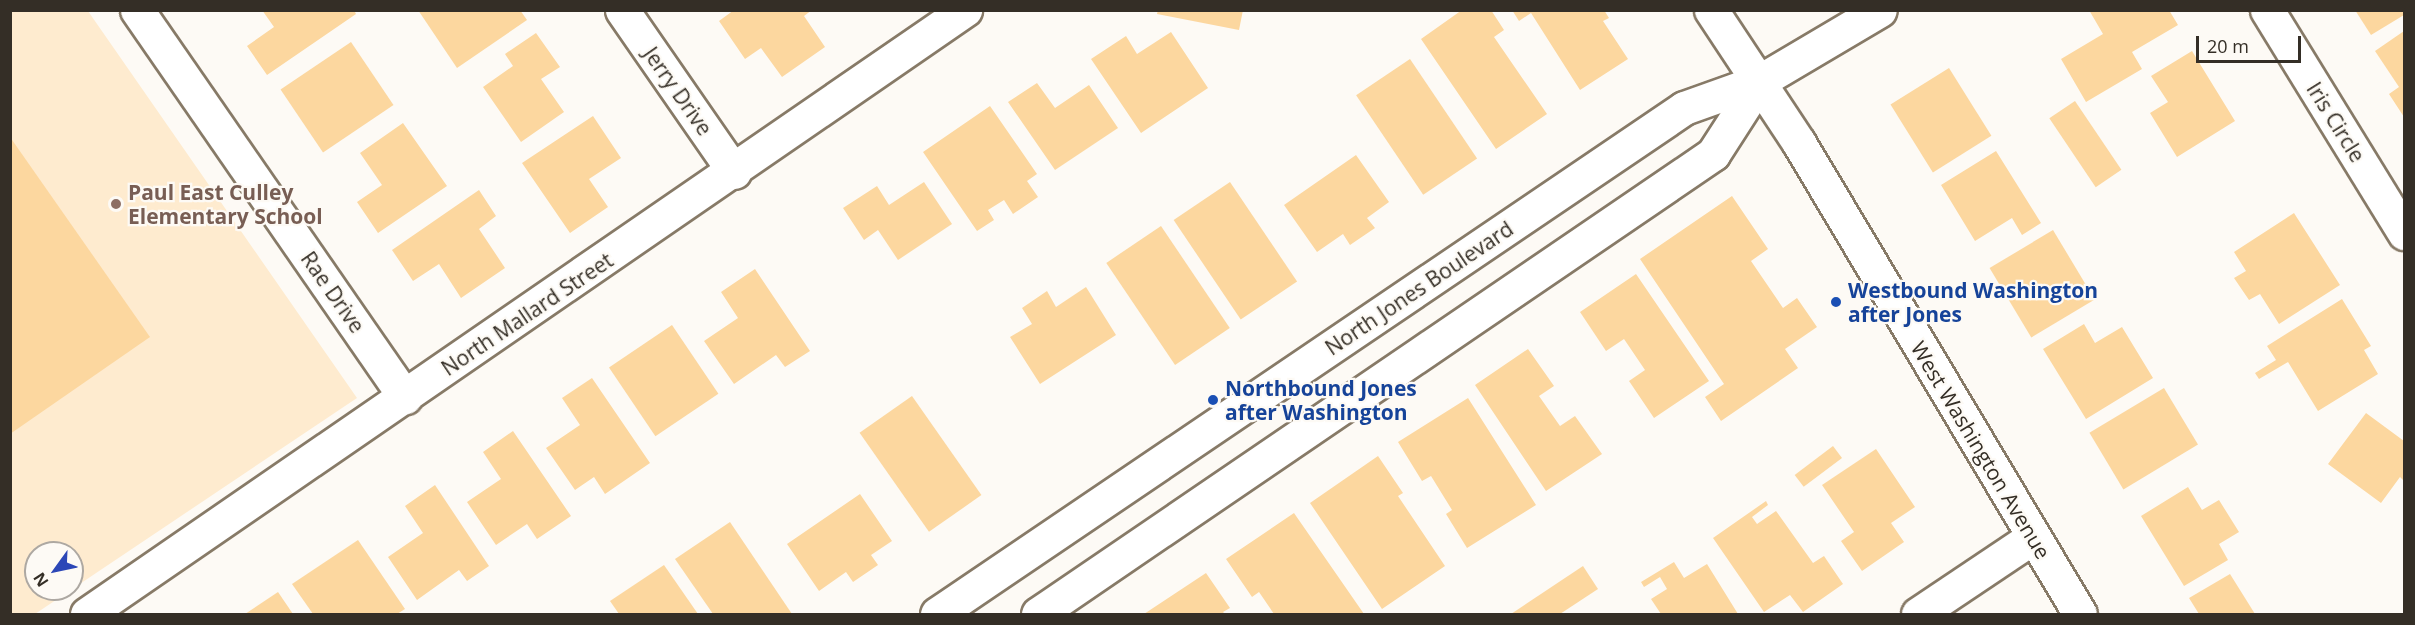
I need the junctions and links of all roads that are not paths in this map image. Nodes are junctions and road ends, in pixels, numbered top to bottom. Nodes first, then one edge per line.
1 (137, 10) edge
2 (622, 10) edge
3 (964, 10) edge
4 (1711, 10) edge
5 (1880, 10) edge
6 (2267, 10) edge
7 (1760, 81) junction
8 (734, 172) junction
9 (2404, 233) edge
10 (405, 397) junction
11 (2033, 537) junction
12 (87, 615) edge
13 (938, 615) edge
14 (1038, 615) edge
15 (1918, 615) edge
16 (2080, 615) edge

1 - 10 main road, Rae Drive
2 - 8 main road, Jerry Drive
3 - 8 main road, North Mallard Street
4 - 7 main road, West Washington Avenue
5 - 7 main road, North Jones Boulevard
6 - 9 main road, Iris Circle
7 - 11 main road, West Washington Avenue
7 - 13 main road, North Jones Boulevard
7 - 14 main road, North Jones Boulevard
8 - 10 main road, North Mallard Street
10 - 12 main road, North Mallard Street
11 - 15 main road
11 - 16 main road, West Washington Avenue

